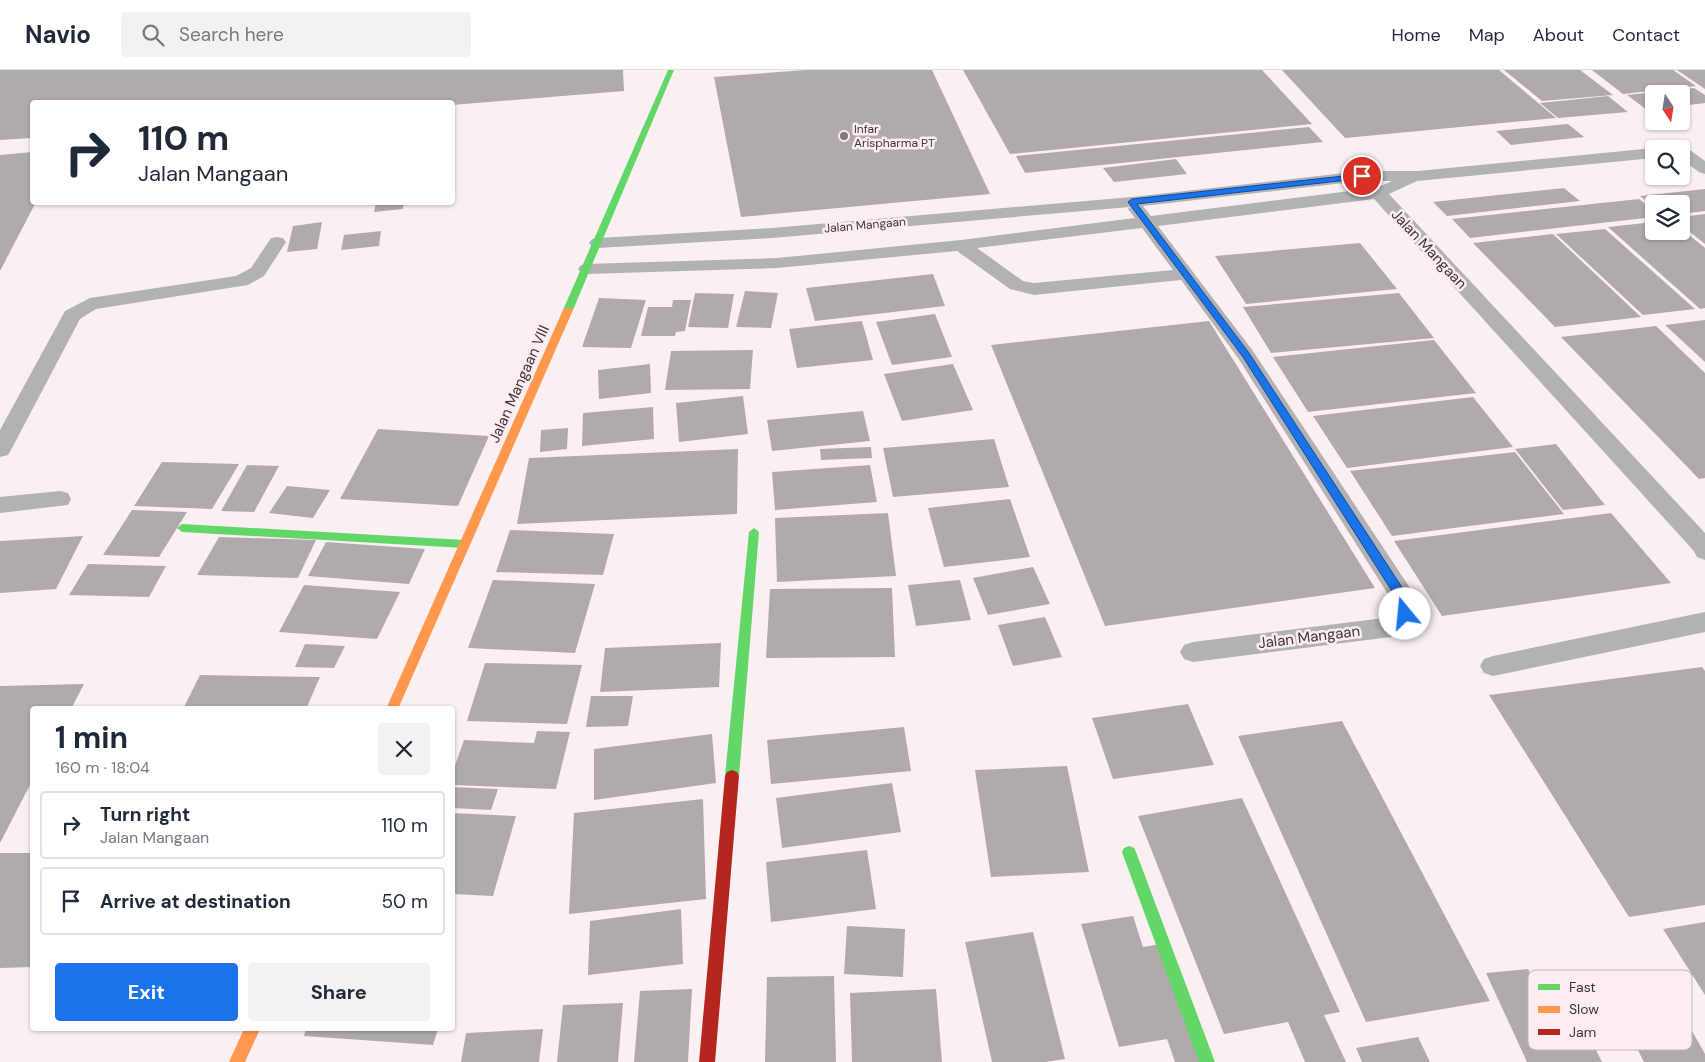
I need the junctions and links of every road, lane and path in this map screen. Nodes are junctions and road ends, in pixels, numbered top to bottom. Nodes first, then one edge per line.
1 (671, 70) edge
2 (1705, 148) edge
3 (1690, 149) edge
4 (1645, 154) edge
5 (1690, 157) edge
6 (1705, 169) edge
7 (1362, 176) junction
8 (1418, 176) junction
9 (1378, 193) junction
10 (1132, 202) junction
11 (1146, 220) junction
12 (277, 242) dead end
13 (598, 242) junction
14 (961, 245) junction
15 (586, 269) junction
16 (1186, 274) junction
17 (0, 450) edge
18 (60, 499) dead end
19 (0, 504) edge
20 (182, 528) dead end
21 (754, 532) dead end
22 (464, 544) junction
23 (1705, 548) edge
24 (1705, 622) edge
25 (1193, 652) dead end
26 (1493, 666) dead end
27 (393, 706) edge
28 (1129, 852) dead end
29 (251, 1031) edge
30 (237, 1062) edge
31 (707, 1062) edge
32 (1207, 1062) edge

1 - 13 street, Jalan Mangaan VIII
2 - 3 lane
4 - 8 lane, Jalan Mangaan
5 - 6 lane
7 - 8 lane, Jalan Mangaan
7 - 9 lane, Jalan Mangaan
7 - 10 lane, Jalan Mangaan
8 - 9 lane, Jalan Mangaan
9 - 11 lane, Jalan Mangaan
9 - 23 lane, Jalan Mangaan
10 - 11 lane, Jalan Mangaan
10 - 13 lane, Jalan Mangaan
11 - 14 lane
11 - 16 lane, Jalan Mangaan
12 - 17 lane
13 - 15 street, Jalan Mangaan VIII
14 - 15 lane
14 - 16 lane
15 - 22 street, Jalan Mangaan VIII
16 - 25 lane, Jalan Mangaan
18 - 19 lane
20 - 22 street
21 - 31 street
22 - 27 street, Jalan Mangaan VIII
24 - 26 lane
28 - 32 street
29 - 30 street

